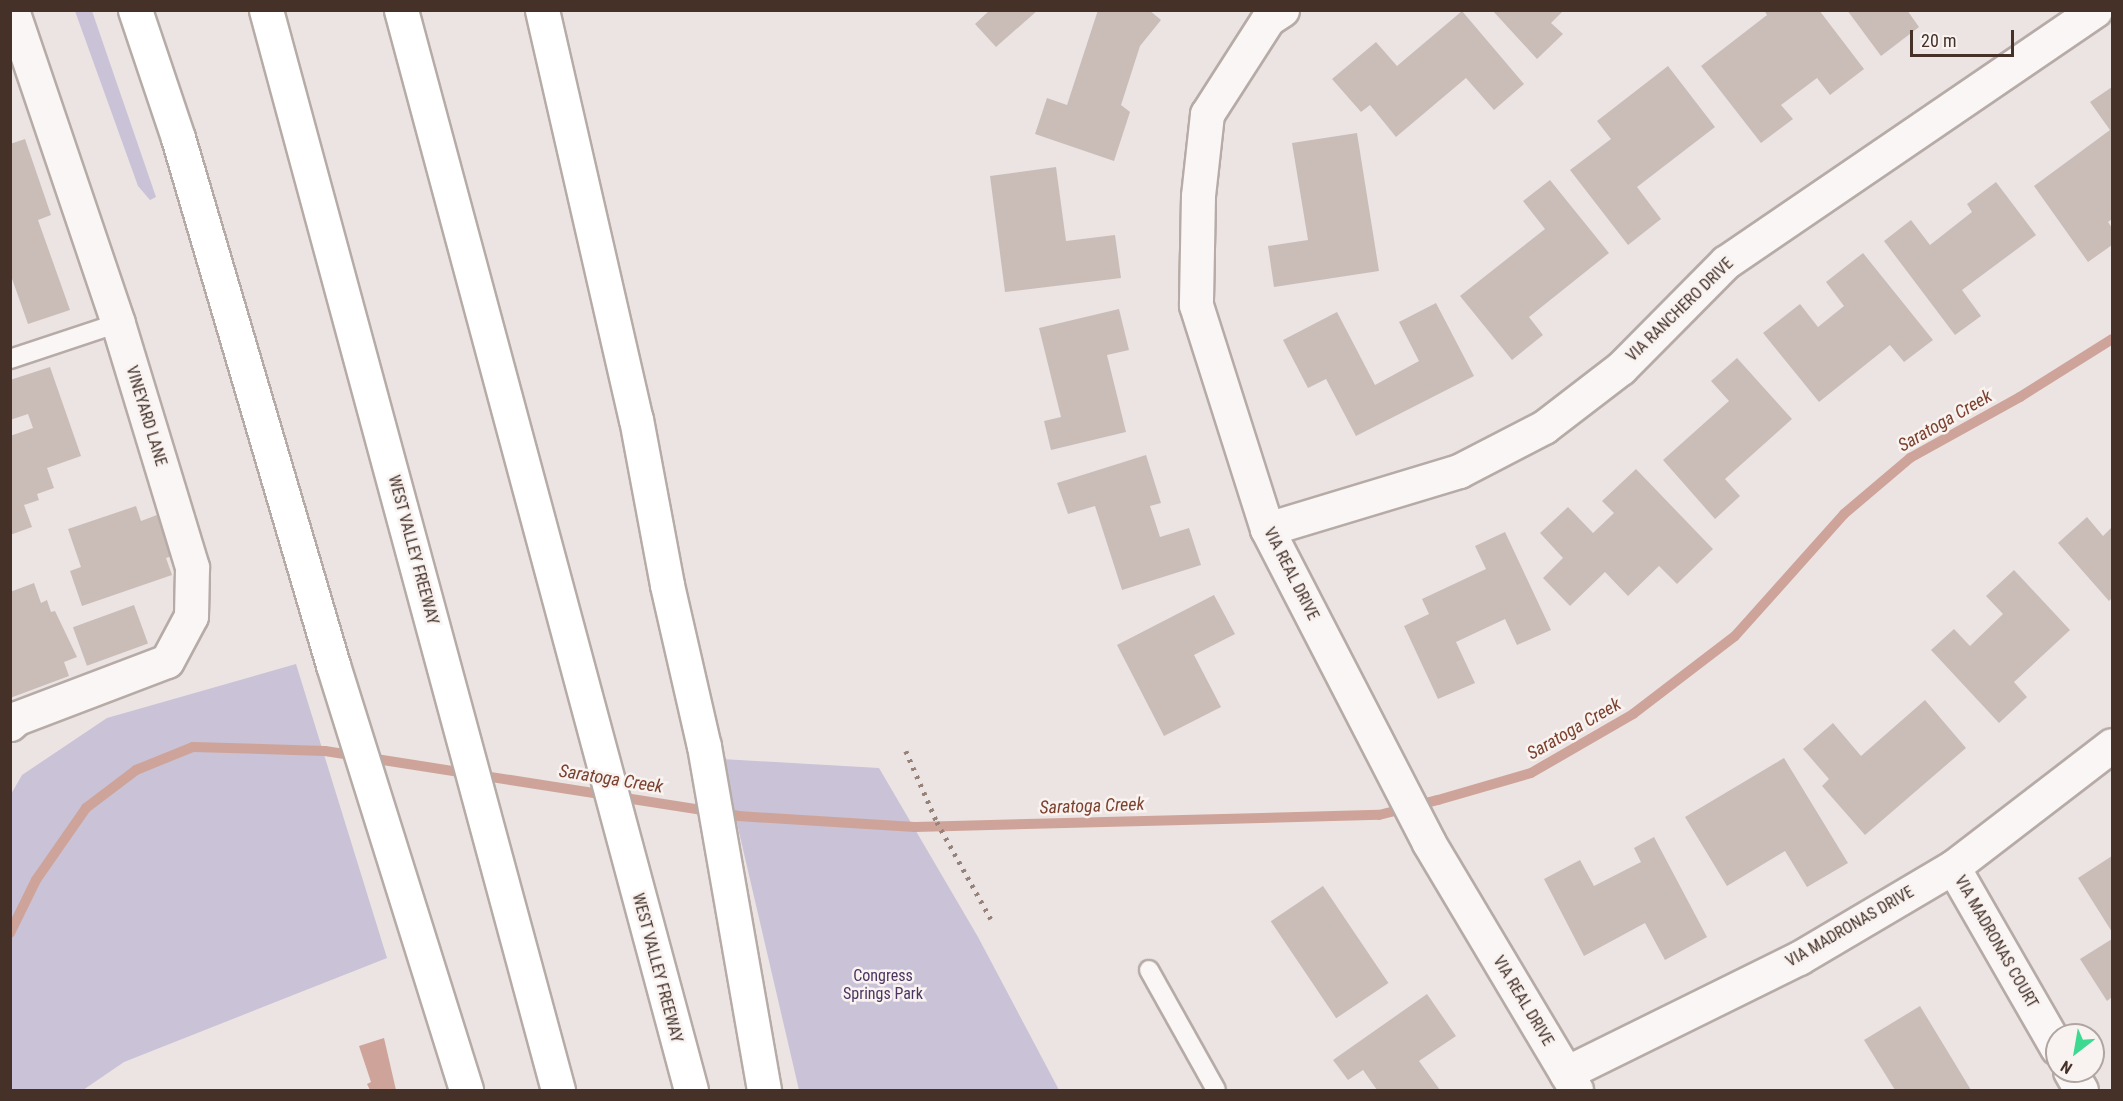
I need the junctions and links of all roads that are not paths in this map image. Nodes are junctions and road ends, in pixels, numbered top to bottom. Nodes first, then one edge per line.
1 (12, 10) edge
2 (135, 10) edge
3 (266, 10) edge
4 (402, 10) edge
5 (542, 10) edge
6 (2095, 10) edge
7 (1270, 13) edge
8 (118, 323) junction
9 (11, 356) edge
10 (1267, 529) junction
11 (10, 724) edge
12 (2112, 745) edge
13 (1953, 867) junction
14 (1149, 970) dead end
15 (2045, 1027) edge
16 (1571, 1082) edge
17 (466, 1090) edge
18 (558, 1090) edge
19 (691, 1090) edge
20 (764, 1090) edge
21 (1216, 1090) edge

1 - 8 street, VINEYARD LANE
2 - 17 highway
3 - 18 highway, WEST VALLEY FREEWAY
4 - 19 highway, WEST VALLEY FREEWAY
5 - 20 highway
6 - 10 street, VIA RANCHERO DRIVE
7 - 10 street, VIA REAL DRIVE
8 - 9 lane
8 - 11 street, VINEYARD LANE
10 - 16 street, VIA REAL DRIVE
12 - 13 street, VIA MADRONAS DRIVE
13 - 15 street, VIA MADRONAS COURT
13 - 16 street, VIA MADRONAS DRIVE
14 - 21 lane

